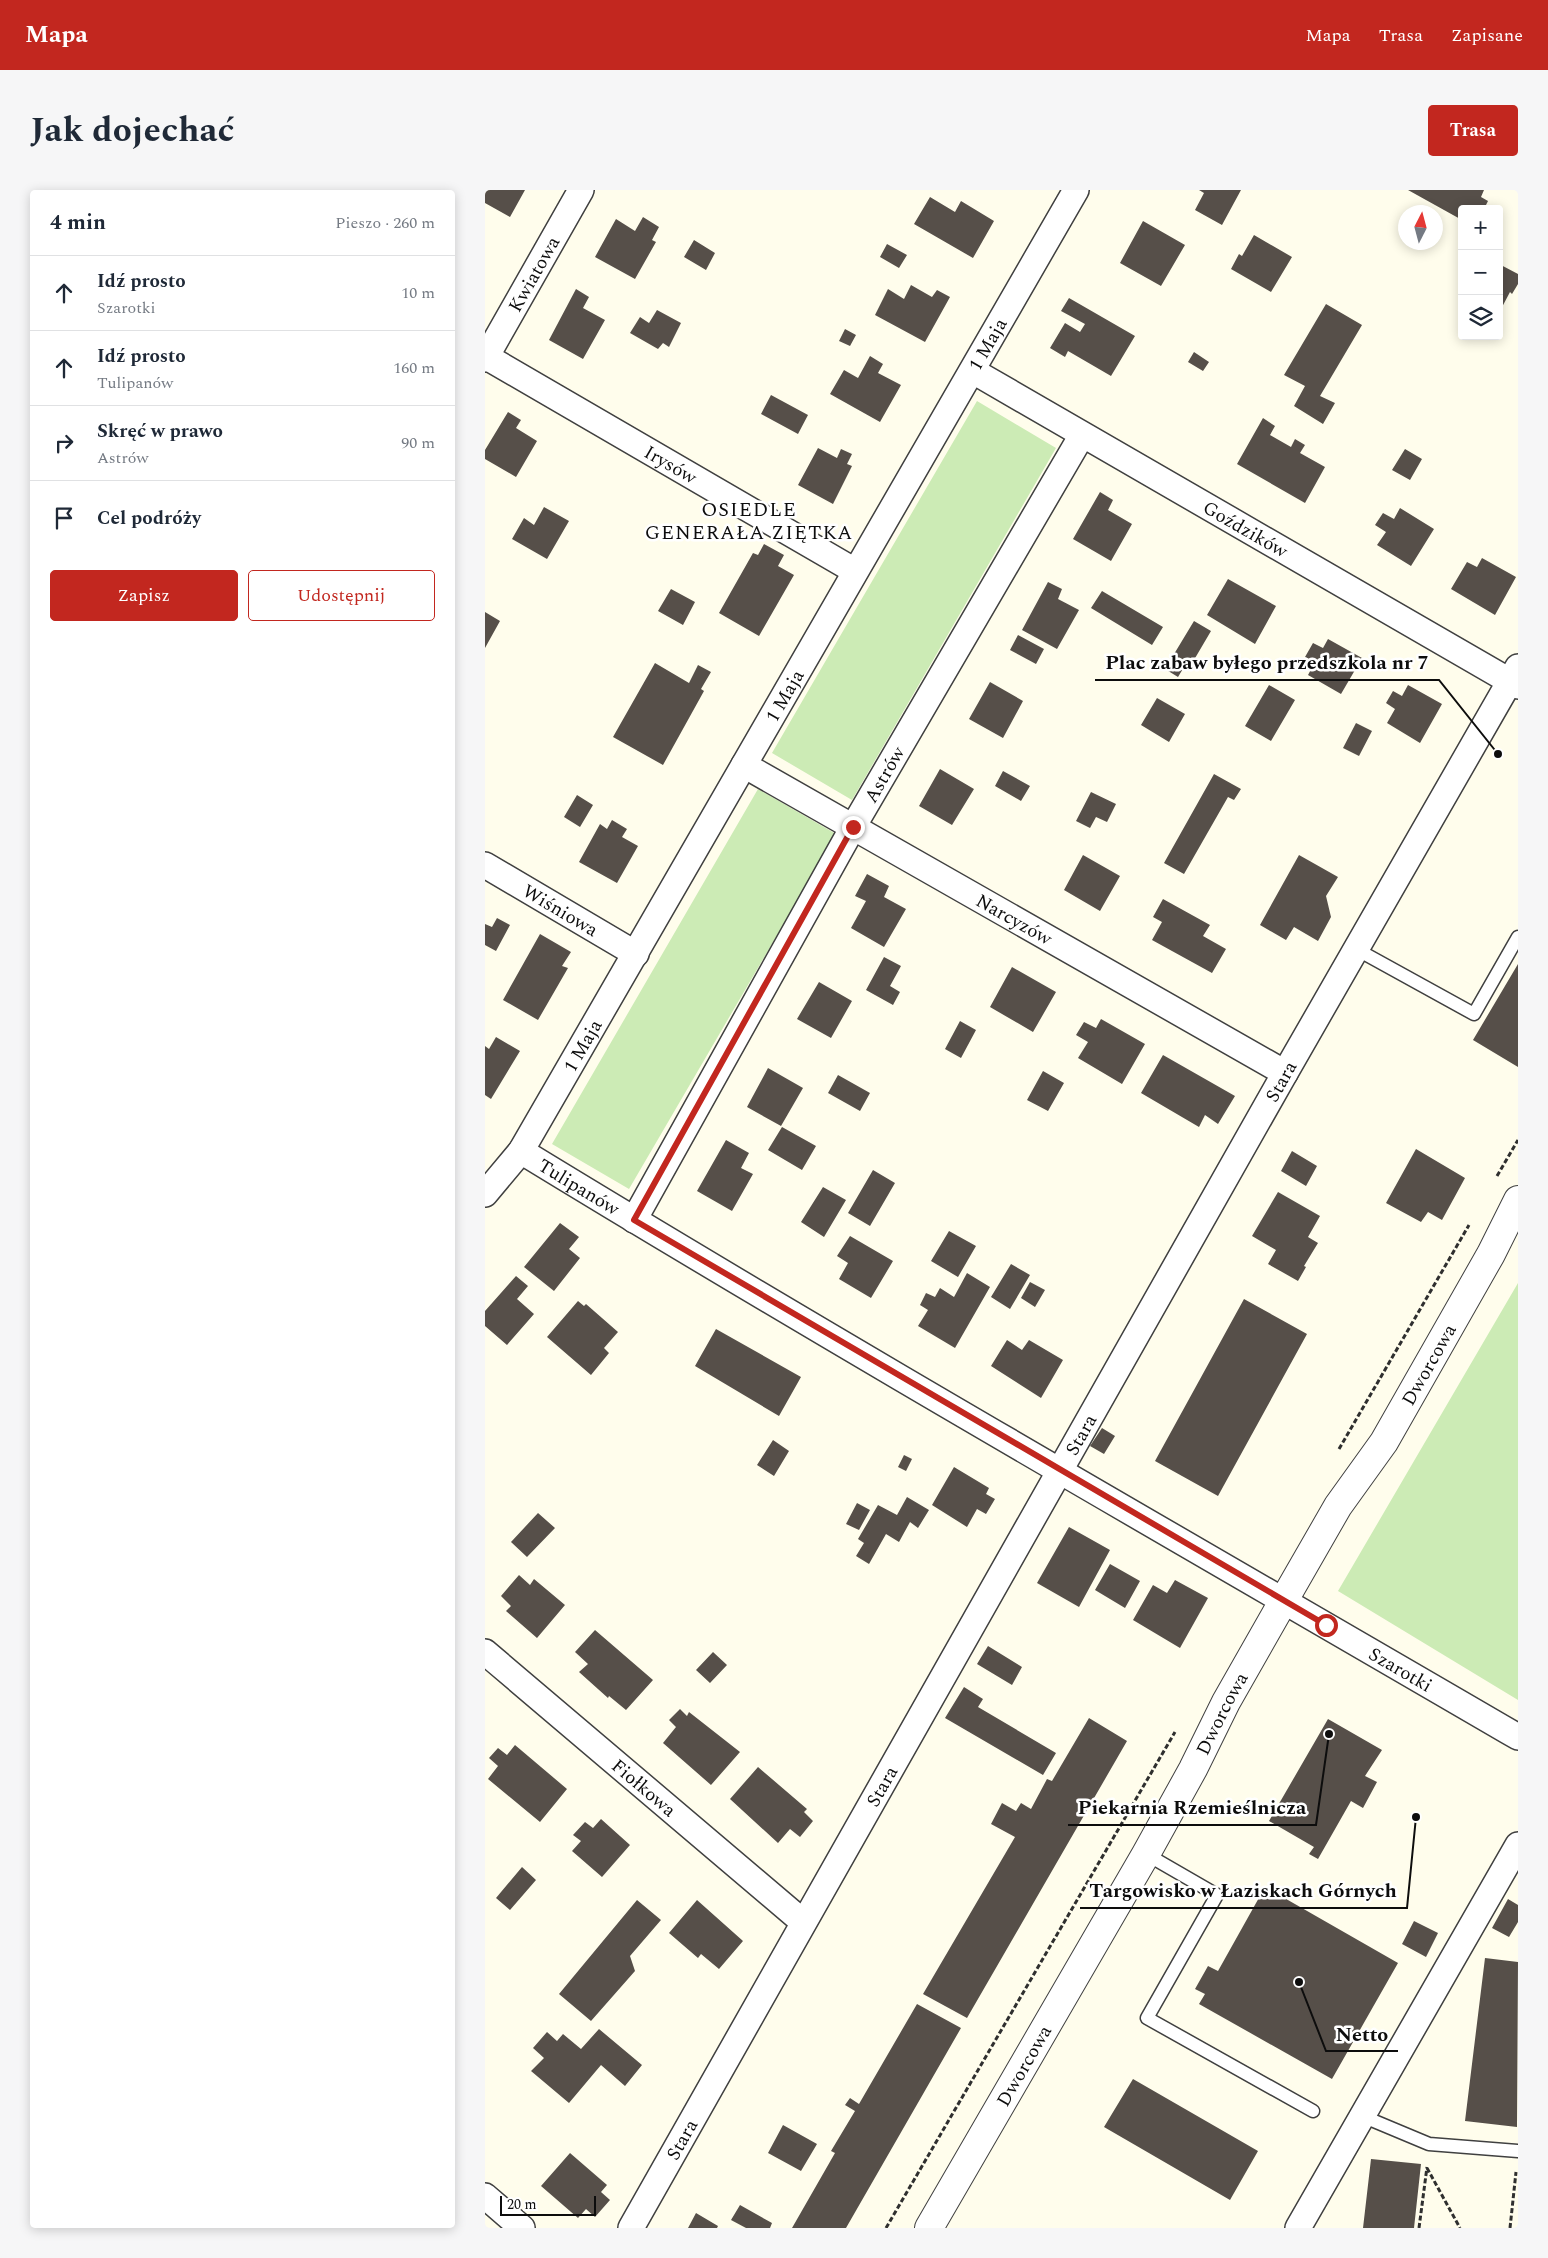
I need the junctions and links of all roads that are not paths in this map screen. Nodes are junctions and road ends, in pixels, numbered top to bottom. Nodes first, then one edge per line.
1 (581, 190) edge
2 (1076, 190) edge
3 (485, 357) edge
4 (973, 371) junction
5 (1082, 435) junction
6 (855, 571) junction
7 (1515, 678) edge
8 (744, 765) junction
9 (853, 827) junction
10 (485, 864) edge
11 (1518, 937) edge
12 (1356, 949) junction
13 (636, 954) junction
14 (1285, 1073) junction
15 (521, 1151) junction
16 (485, 1194) edge
17 (1518, 1200) edge
18 (634, 1220) junction
19 (1059, 1470) junction
20 (1284, 1600) junction
21 (485, 1652) edge
22 (1518, 1737) edge
23 (1518, 1845) edge
24 (1146, 1854) junction
25 (803, 1922) junction
26 (1313, 2110) dead end
27 (1362, 2116) junction
28 (1518, 2152) edge
29 (485, 2196) edge
30 (522, 2228) edge
31 (631, 2228) edge
32 (929, 2228) edge
33 (1298, 2228) edge

1 - 3 street, Kwiatowa
2 - 4 street, 1 Maja
3 - 6 street, Irysów
4 - 5 street, Goździków
4 - 6 street, 1 Maja
5 - 7 street, Goździków
5 - 9 street, Astrów
6 - 8 street, 1 Maja
7 - 12 street, Stara
8 - 9 street, Narcyzów
8 - 13 street, 1 Maja
9 - 14 street, Narcyzów
9 - 18 street, Astrów
10 - 13 street, Wiśniowa
11 - 12 lane
12 - 14 street, Stara
13 - 15 street, 1 Maja
14 - 19 street, Stara
15 - 16 street, 1 Maja
15 - 18 street, Tulipanów
17 - 20 street, Dworcowa
18 - 19 street, Tulipanów
19 - 20 street, Tulipanów
19 - 25 street, Stara
20 - 22 street, Szarotki
20 - 24 street, Dworcowa
21 - 25 street, Fiołkowa
23 - 27 street
24 - 26 lane
24 - 32 street, Dworcowa
25 - 31 street, Stara
27 - 28 lane
27 - 33 street
29 - 30 street

